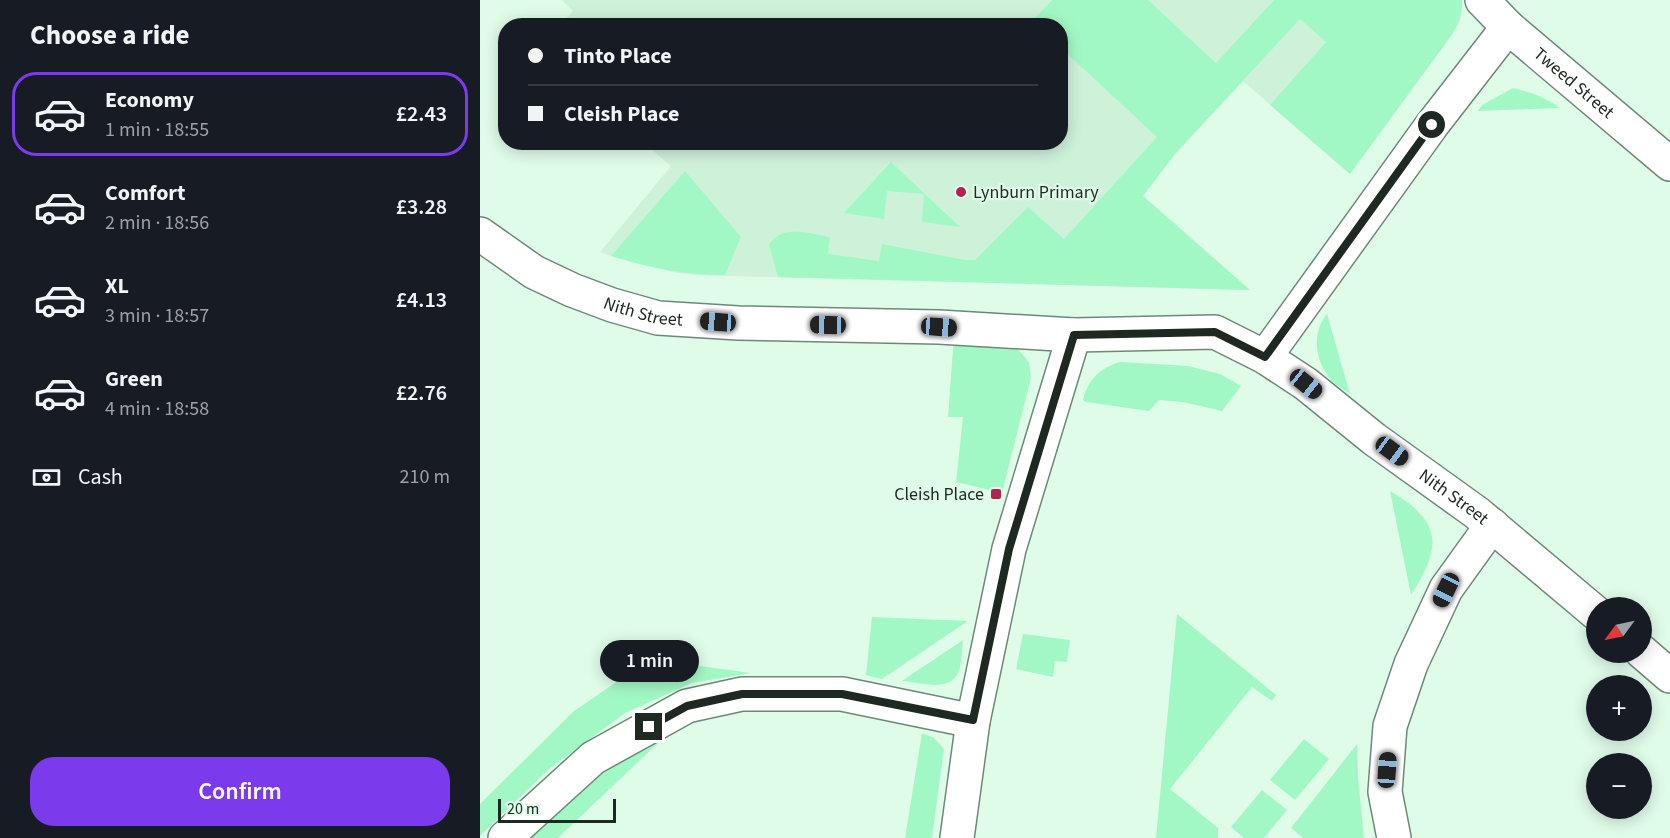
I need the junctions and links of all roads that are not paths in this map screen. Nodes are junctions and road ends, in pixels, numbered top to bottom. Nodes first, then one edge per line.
1 (1482, 0) edge
2 (1508, 27) junction
3 (1670, 164) edge
4 (480, 234) edge
5 (1074, 335) junction
6 (1265, 357) junction
7 (1492, 525) junction
8 (1586, 605) edge
9 (1652, 660) edge
10 (1670, 676) edge
11 (973, 720) junction
12 (505, 838) edge
13 (957, 838) edge
14 (1394, 838) edge

1 - 2 street, Tweed Street
2 - 3 street, Tweed Street
2 - 6 street
4 - 5 street, Nith Street
5 - 6 street, Nith Street
5 - 11 street
6 - 7 street, Nith Street
7 - 8 street, Nith Street
7 - 14 street
9 - 10 street
11 - 12 street
11 - 13 street

